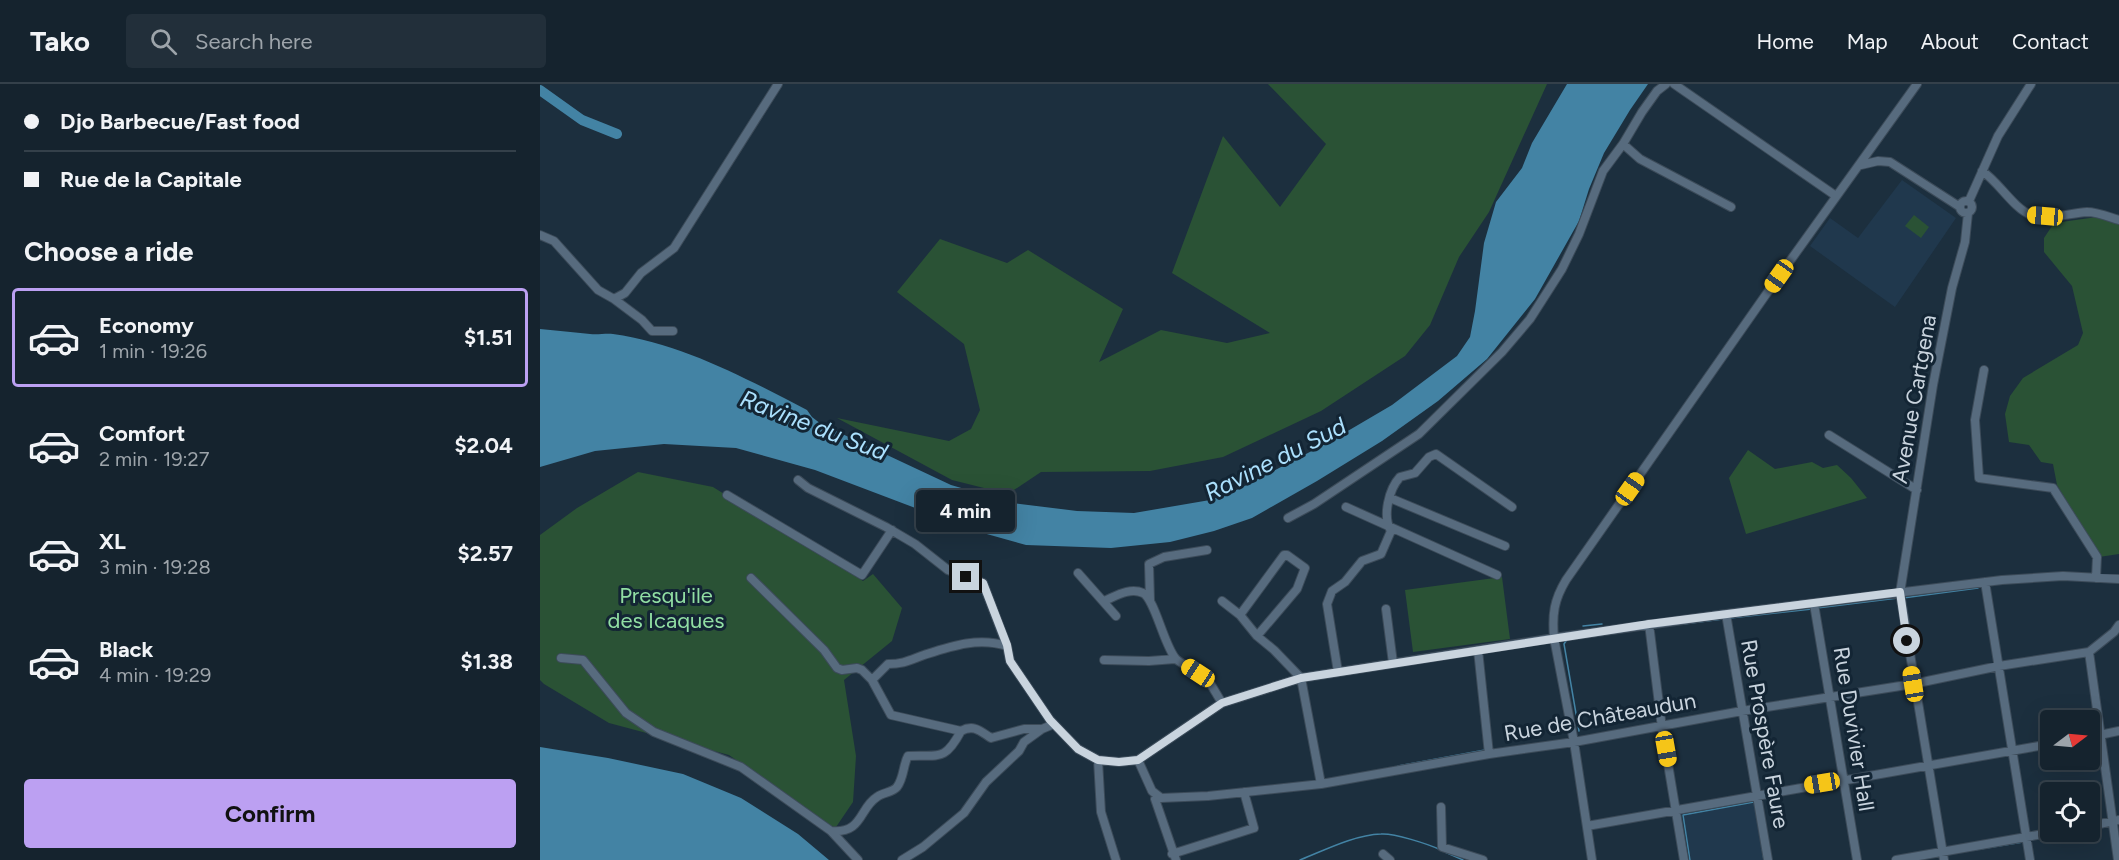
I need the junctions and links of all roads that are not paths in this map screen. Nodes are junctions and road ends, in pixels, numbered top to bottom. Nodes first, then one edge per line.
1 (778, 84) edge
2 (1666, 84) edge
3 (1674, 84) edge
4 (1917, 84) edge
5 (2031, 84) edge
6 (1623, 144) junction
7 (1861, 165) junction
8 (1982, 171) junction
9 (1836, 196) junction
10 (1969, 201) junction
11 (1731, 207) dead end
12 (1960, 207) junction
13 (1968, 213) junction
14 (2119, 220) edge
15 (540, 235) edge
16 (614, 299) junction
17 (673, 331) dead end
18 (1984, 370) dead end
19 (1828, 435) dead end
20 (798, 480) dead end
21 (1917, 490) junction
22 (728, 495) dead end
23 (1390, 498) junction
24 (1346, 507) dead end
25 (1512, 507) dead end
26 (1288, 518) dead end
27 (1388, 526) junction
28 (892, 530) junction
29 (1505, 546) dead end
30 (1207, 550) dead end
31 (1078, 573) dead end
32 (1497, 575) dead end
33 (751, 578) dead end
34 (2096, 578) junction
35 (2119, 579) edge
36 (1985, 582) junction
37 (1900, 592) junction
38 (1150, 600) junction
39 (1104, 601) junction
40 (1222, 601) dead end
41 (1814, 604) junction
42 (1386, 609) dead end
43 (1726, 614) junction
44 (1240, 615) junction
45 (1116, 616) dead end
46 (1649, 624) junction
47 (2119, 625) edge
48 (1257, 636) junction
49 (1554, 638) junction
50 (1007, 645) junction
51 (1478, 650) junction
52 (2089, 652) junction
53 (561, 658) dead end
54 (1175, 658) junction
55 (1104, 660) dead end
56 (1393, 663) junction
57 (1999, 666) junction
58 (1338, 672) junction
59 (1301, 678) junction
60 (872, 681) junction
61 (1913, 684) junction
62 (1830, 698) junction
63 (1222, 703) junction
64 (2097, 710) edge
65 (1742, 711) junction
66 (1054, 724) junction
67 (1662, 725) junction
68 (1042, 729) junction
69 (960, 731) junction
70 (2119, 731) edge
71 (2100, 735) joint
72 (1574, 742) junction
73 (2040, 746) edge
74 (2013, 751) junction
75 (1489, 754) junction
76 (1098, 760) junction
77 (1138, 760) junction
78 (1928, 765) junction
79 (1844, 779) junction
80 (1320, 784) junction
81 (1244, 792) junction
82 (1757, 795) junction
83 (1158, 797) junction
84 (1441, 807) dead end
85 (1676, 810) junction
86 (2115, 821) edge
87 (2100, 824) edge
88 (1587, 826) junction
89 (831, 831) junction
90 (2040, 835) edge
91 (2026, 837) junction
92 (1943, 856) edge
93 (1174, 857) edge
94 (858, 860) edge
95 (902, 860) edge
96 (1116, 860) edge
97 (1483, 860) edge
98 (1592, 860) edge
99 (1684, 860) edge
100 (1768, 860) edge
101 (1857, 860) edge
102 (1896, 860) edge
103 (2030, 860) edge
104 (2118, 860) edge

1 - 16 street
2 - 6 street
3 - 9 street
4 - 7 street
5 - 8 street
6 - 11 street
6 - 26 street
7 - 9 street
7 - 12 street
8 - 10 street
8 - 14 street
9 - 49 street
10 - 12 street
10 - 13 street
12 - 13 street
13 - 21 street, Avenue Cartgena
15 - 16 street
16 - 17 street
18 - 34 street
19 - 21 street
20 - 28 street
21 - 37 street, Avenue Cartgena
22 - 28 street
23 - 25 street
23 - 27 street
23 - 29 street
24 - 27 street
27 - 32 street
27 - 58 street
28 - 50 street
30 - 38 street
31 - 39 street
33 - 60 street
34 - 35 street
34 - 36 street
36 - 37 street
36 - 57 street
37 - 41 street
37 - 61 street, Avenue Cartgena
38 - 39 street
38 - 54 street
39 - 45 street
40 - 44 street
41 - 43 street
41 - 62 street, Rue Duvivier Hall
42 - 56 street
43 - 46 street
43 - 65 street, Rue Prospère Faure
44 - 48 street
44 - 48 street
46 - 49 street
46 - 67 street
47 - 52 street
48 - 59 street
49 - 51 street
49 - 72 street
50 - 60 street
50 - 66 street
51 - 56 street
51 - 75 street
52 - 57 street, Rue de Châteaudun
52 - 64 street
53 - 89 street
54 - 55 street
54 - 63 street
56 - 58 street
57 - 61 street, Rue de Châteaudun
57 - 74 street
58 - 59 street
59 - 63 street
59 - 80 street
60 - 69 street
61 - 62 street, Rue de Châteaudun
61 - 78 street, Avenue Cartgena
62 - 65 street, Rue de Châteaudun
62 - 79 street, Rue Duvivier Hall
63 - 77 street
65 - 67 street, Rue de Châteaudun
65 - 82 street, Rue Prospère Faure
66 - 68 street
66 - 76 street
67 - 72 street, Rue de Châteaudun
67 - 85 street
68 - 69 street
68 - 95 street
69 - 89 street
70 - 71 street
71 - 86 street
72 - 75 street, Rue de Châteaudun
72 - 88 street
73 - 74 street
74 - 78 street
74 - 91 street
75 - 80 street, Rue de Châteaudun
76 - 77 street
76 - 96 street
77 - 83 street
78 - 79 street
78 - 92 street, Avenue Cartgena
79 - 82 street
79 - 101 street, Rue Duvivier Hall
80 - 81 street, Rue de Châteaudun
81 - 83 street, Rue de Châteaudun
81 - 93 street
82 - 85 street
82 - 100 street, Rue Prospère Faure
83 - 93 street
84 - 97 street
85 - 88 street
85 - 99 street
86 - 87 street
86 - 104 street
88 - 98 street
89 - 94 street
90 - 91 street
91 - 92 street
91 - 103 street
92 - 102 street

